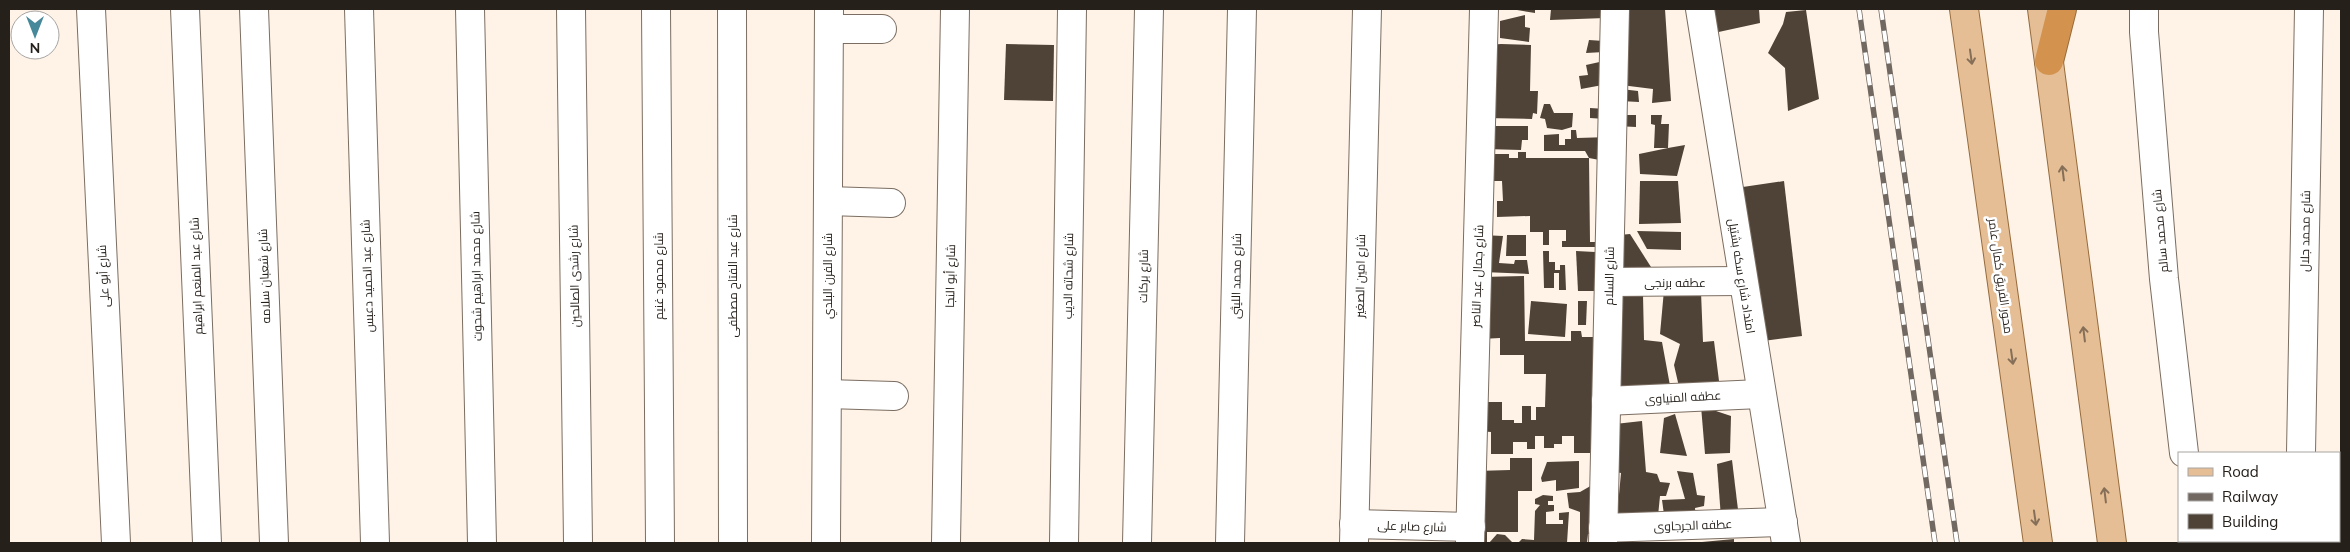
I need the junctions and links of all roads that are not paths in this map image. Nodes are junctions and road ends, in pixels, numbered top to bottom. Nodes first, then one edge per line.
1 (91, 9) edge
2 (185, 9) edge
3 (254, 9) edge
4 (359, 9) edge
5 (470, 9) edge
6 (571, 9) edge
7 (656, 9) edge
8 (732, 9) edge
9 (955, 9) edge
10 (1072, 9) edge
11 (1149, 9) edge
12 (1242, 9) edge
13 (1367, 9) edge
14 (1484, 9) edge
15 (1615, 9) edge
16 (1700, 9) edge
17 (1964, 9) edge
18 (2042, 9) edge
19 (2062, 9) edge
20 (2144, 9) edge
21 (2309, 9) edge
22 (829, 19) edge
23 (882, 29) dead end
24 (2049, 60) junction
25 (828, 202) junction
26 (891, 203) dead end
27 (1742, 281) junction
28 (1608, 282) junction
29 (827, 394) junction
30 (1760, 394) junction
31 (894, 396) dead end
32 (1606, 401) junction
33 (2184, 452) edge
34 (2301, 452) edge
35 (1784, 533) edge
36 (1354, 534) edge
37 (1470, 535) edge
38 (1603, 536) edge
39 (116, 543) edge
40 (207, 543) edge
41 (274, 543) edge
42 (375, 543) edge
43 (482, 543) edge
44 (578, 543) edge
45 (660, 543) edge
46 (733, 543) edge
47 (826, 543) edge
48 (946, 543) edge
49 (1064, 543) edge
50 (1137, 543) edge
51 (1230, 543) edge
52 (2038, 543) edge
53 (2112, 543) edge

1 - 39 street, شارع أبو على
2 - 40 street, شارع عبد المنعم ابراهيم
3 - 41 street, شارع شعبان سلامه
4 - 42 street, شارع عبد الحميد دعبس
5 - 43 street, شارع محمد ابراهيم شحوت
6 - 44 street, شارع رشدى الصالحين
7 - 45 street, شارع محمود غنيم
8 - 46 street, شارع عبد الفتاح مصطفى
9 - 48 street, شارع أبو النجا
10 - 49 street, شارع شحاته الديب
11 - 50 street, شارع بركات
12 - 51 street, شارع محمد الليثى
13 - 36 street, شارع امين الصغير
14 - 37 street, شارع جمال عبد الناصر
15 - 28 street, شارع السلام
16 - 27 street, امتداد شارع سكه بشتيل
17 -> 52 main road, محور الفريق كمال عامر
18 - 24 main road
19 - 24 highway
20 - 33 street, شارع محمد سالم
21 - 34 street, شارع محمد جلال
22 - 23 street
22 - 25 street, شارع الفرن البلدي
53 -> 24 main road
25 - 26 street
25 - 29 street, شارع الفرن البلدي
27 - 28 street, عطفه برنجى
27 - 30 street, امتداد شارع سكه بشتيل
28 - 32 street, شارع السلام
29 - 31 street
29 - 47 street, شارع الفرن البلدي
30 - 32 street, عطفه المنياوى
30 - 35 street, امتداد شارع سكه بشتيل
32 - 38 street, شارع السلام
35 - 38 street, عطفه الجرجاوى
36 - 37 street, شارع صابر على

